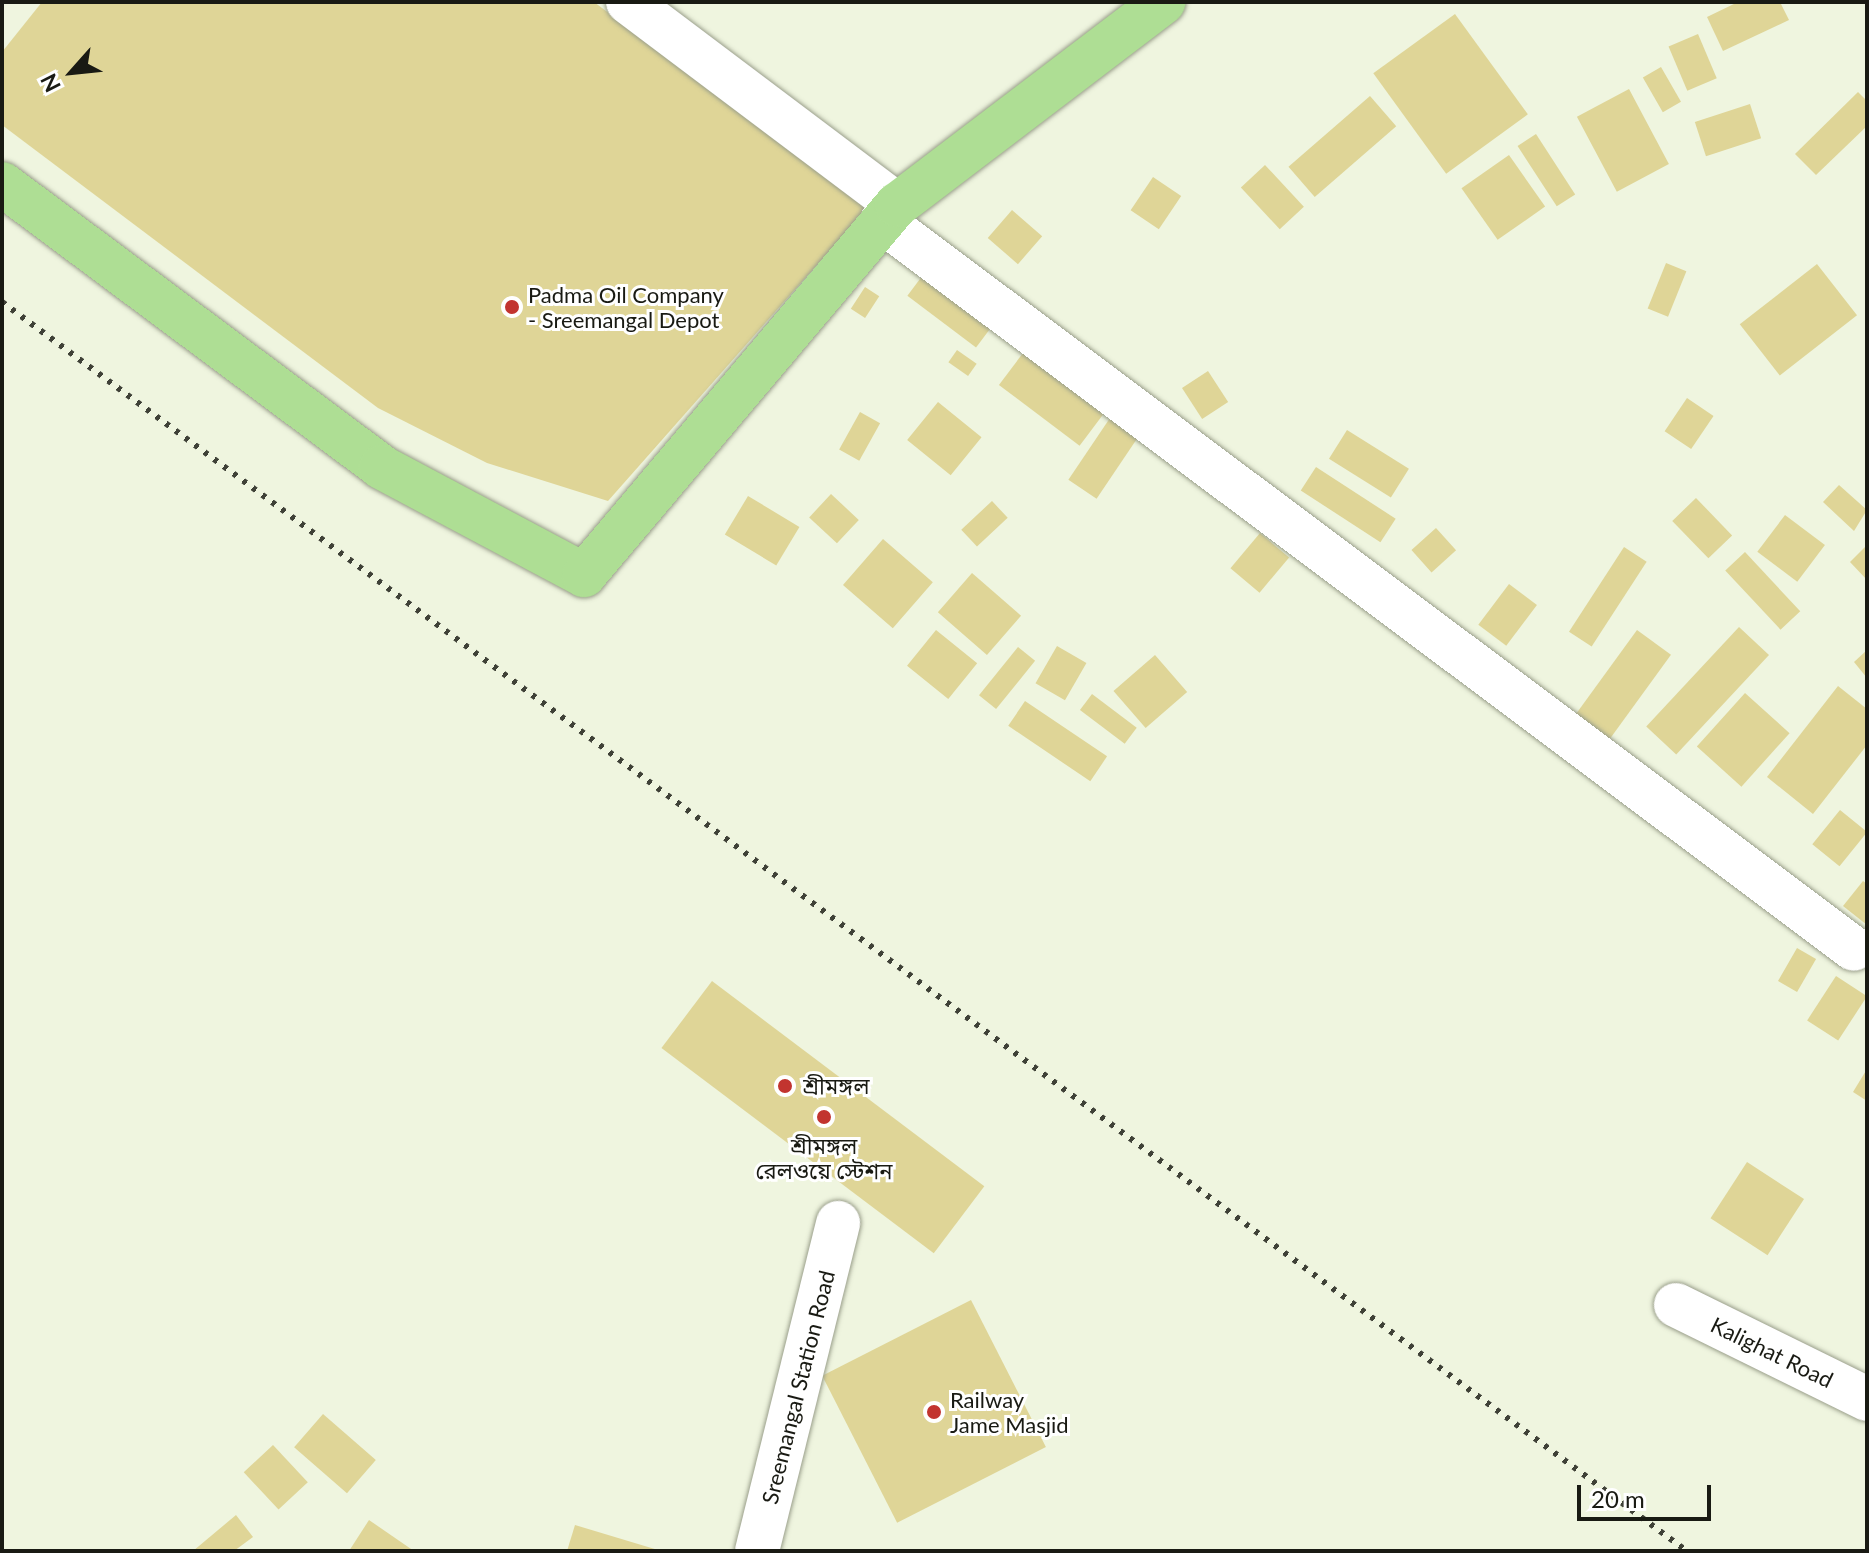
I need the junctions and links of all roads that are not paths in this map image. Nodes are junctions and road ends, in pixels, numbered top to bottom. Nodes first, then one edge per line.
1 (628, 2) edge
2 (1163, 2) edge
3 (2, 184) edge
4 (890, 213) junction
5 (1854, 949) dead end
6 (838, 1223) dead end
7 (1676, 1305) dead end
8 (1867, 1399) edge
9 (757, 1551) edge

1 - 4 street
2 - 4 main road
3 - 4 main road
4 - 5 street
6 - 9 street, Sreemangal Station Road
7 - 8 street, Kalighat Road

